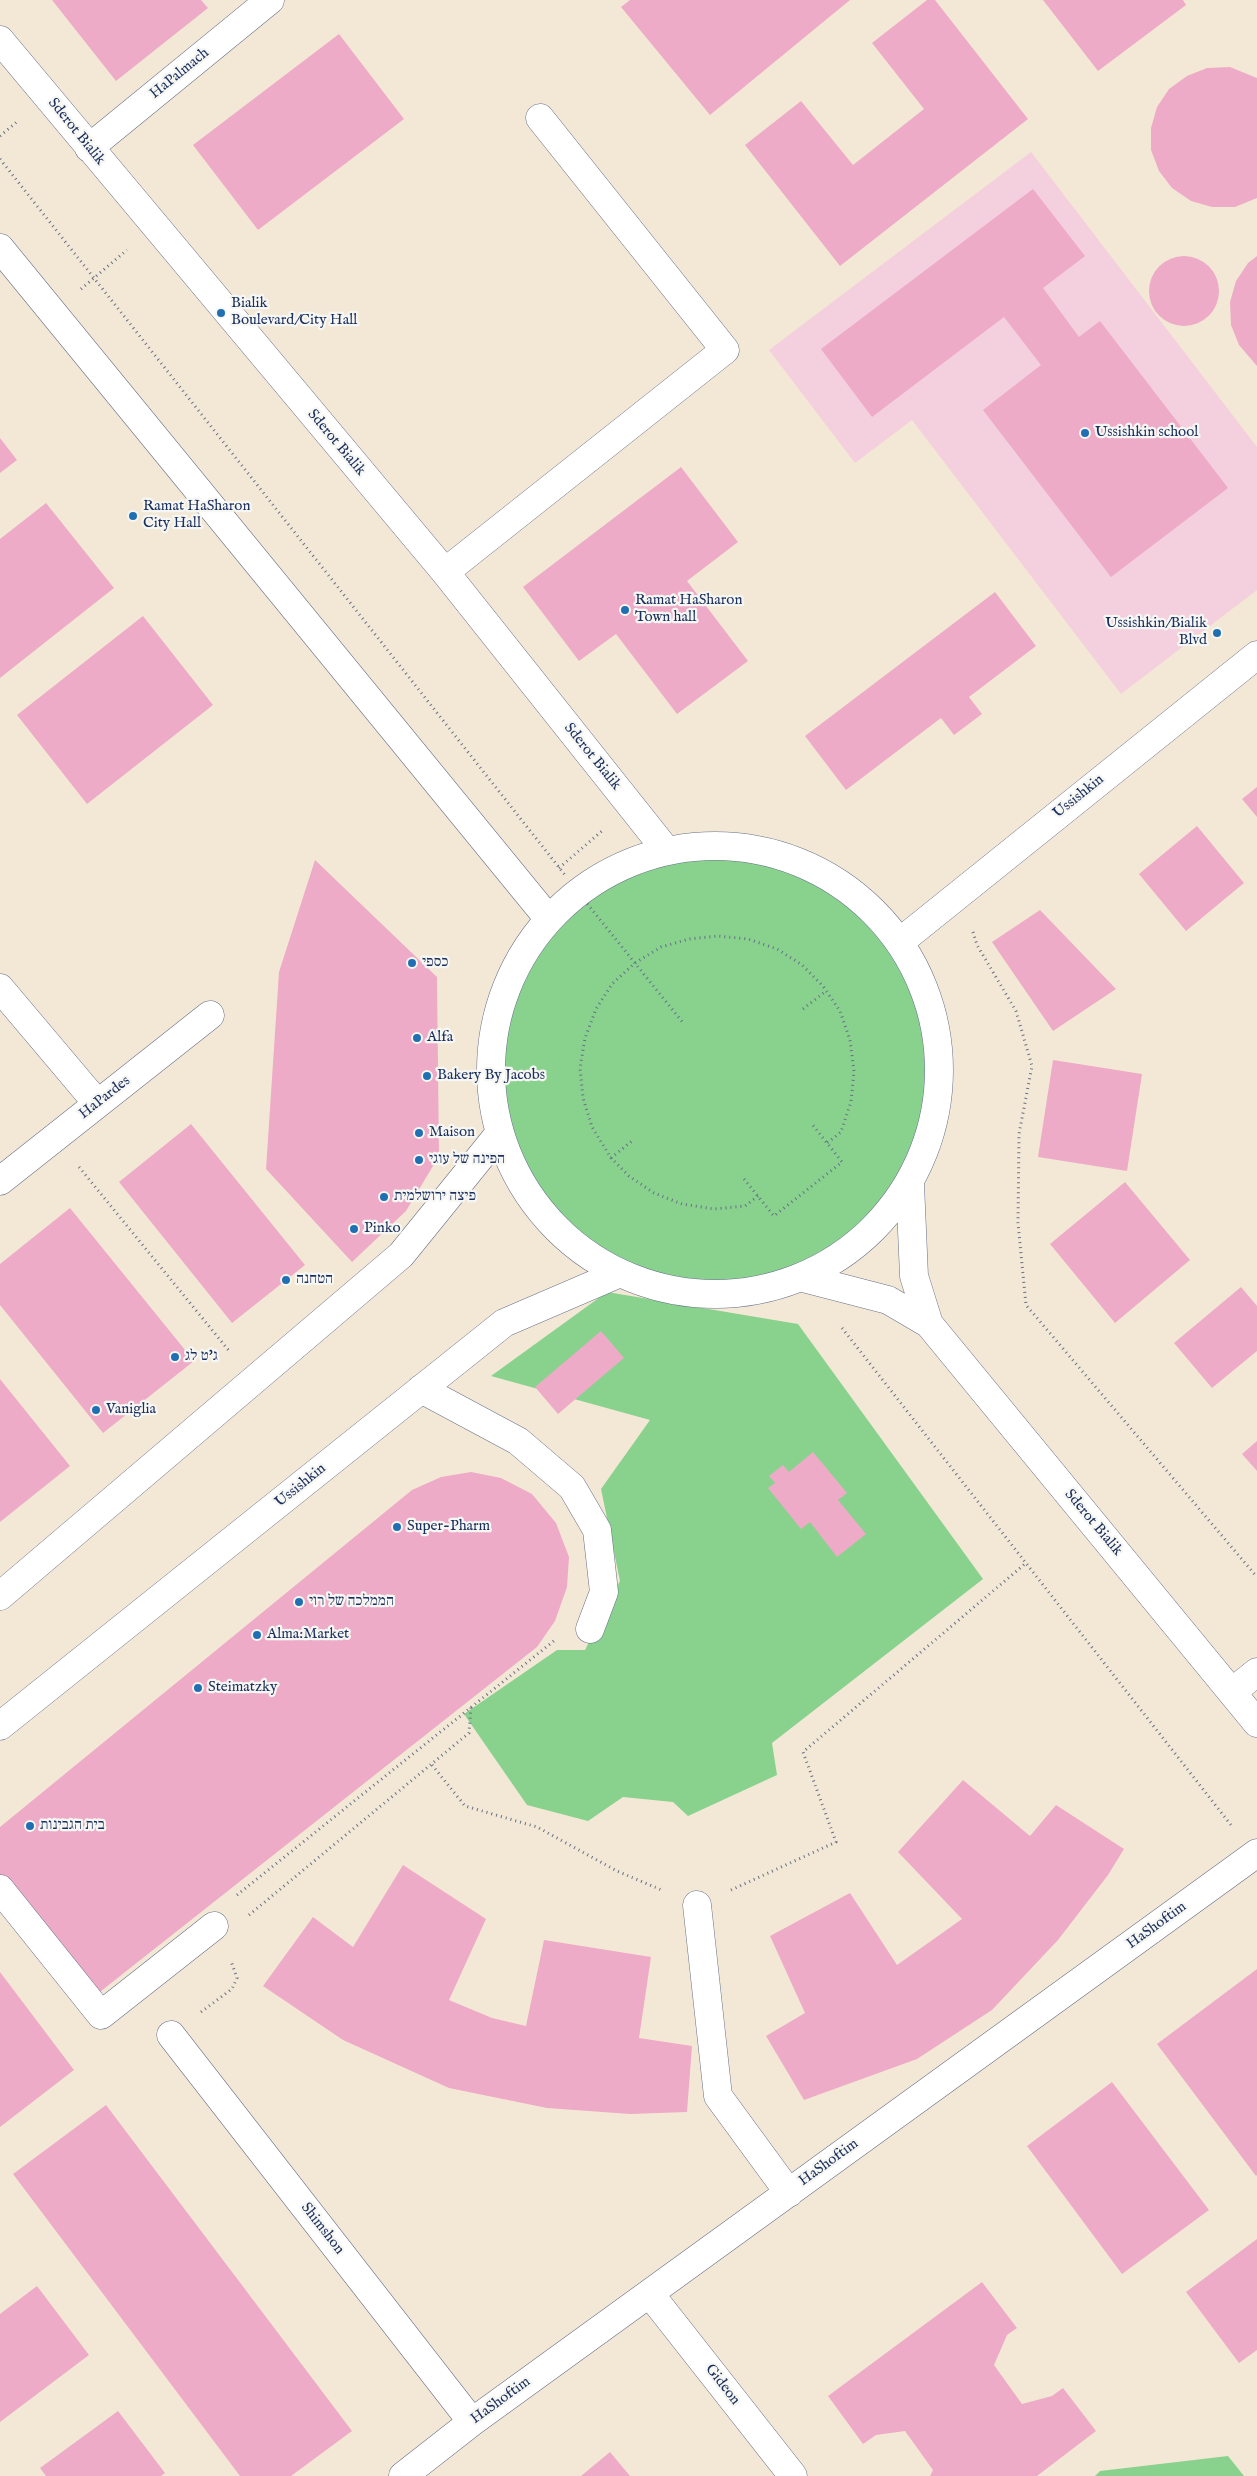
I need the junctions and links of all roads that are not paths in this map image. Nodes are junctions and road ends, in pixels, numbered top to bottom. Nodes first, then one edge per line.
1 (270, 0) edge
2 (0, 40) edge
3 (540, 118) dead end
4 (89, 148) junction
5 (0, 248) edge
6 (445, 572) junction
7 (1257, 655) edge
8 (666, 850) junction
9 (548, 918) junction
10 (901, 941) junction
11 (0, 988) edge
12 (210, 1015) dead end
13 (97, 1103) junction
14 (499, 1134) junction
15 (0, 1181) edge
16 (910, 1184) junction
17 (618, 1274) junction
18 (803, 1278) junction
19 (929, 1324) junction
20 (422, 1389) junction
21 (0, 1596) edge
22 (590, 1629) road end
23 (1257, 1672) edge
24 (1232, 1692) junction
25 (1257, 1723) edge
26 (0, 1726) edge
27 (1256, 1854) edge
28 (0, 1889) edge
29 (697, 1905) road end
30 (214, 1926) dead end
31 (171, 2035) dead end
32 (789, 2193) junction
33 (650, 2294) junction
34 (472, 2422) junction
35 (403, 2476) edge
36 (794, 2476) edge

1 - 4 street, HaPalmach
2 - 4 street, Sderot Bialik
3 - 6 street
4 - 6 street, Sderot Bialik
5 - 9 street
6 - 8 street, Sderot Bialik
7 - 10 street, Ussishkin
8 - 9 street
8 - 10 street
9 - 14 street
10 - 16 street
11 - 13 street
12 - 13 street, HaPardes
13 - 15 street, HaPardes
14 - 17 street
14 - 21 street
16 - 18 street
16 - 19 street, Sderot Bialik
17 - 18 street
17 - 20 street, Ussishkin
18 - 19 street, Sderot Bialik
19 - 24 street, Sderot Bialik
20 - 22 street
20 - 26 street, Ussishkin
23 - 24 street
24 - 25 street, Sderot Bialik
27 - 32 street, HaShoftim
28 - 30 street
29 - 32 street
31 - 34 street, Shimshon
32 - 33 street, HaShoftim
33 - 34 street, HaShoftim
33 - 36 street, Gideon
34 - 35 street, HaShoftim

